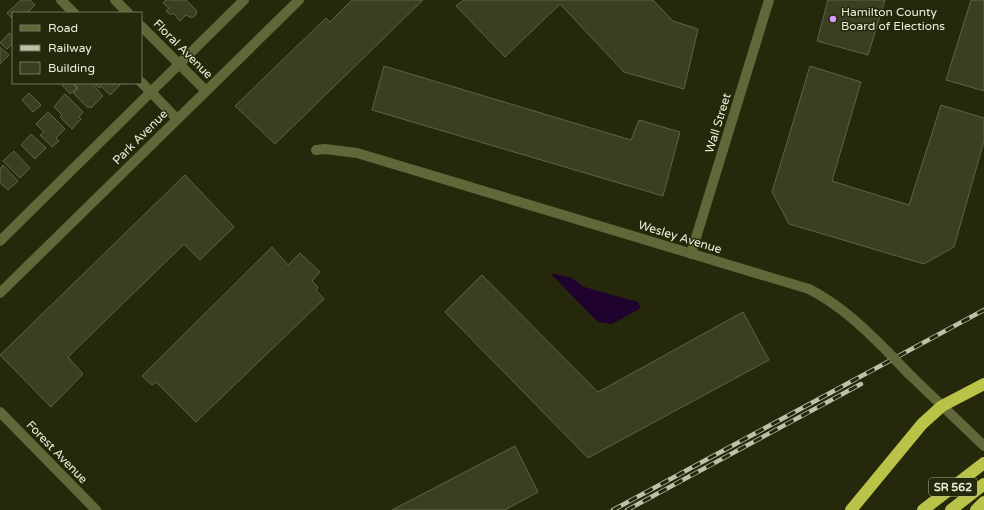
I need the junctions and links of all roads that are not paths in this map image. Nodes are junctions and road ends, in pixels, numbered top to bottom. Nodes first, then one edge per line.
1 (61, 0) edge
2 (115, 0) edge
3 (244, 0) edge
4 (299, 0) edge
5 (769, 0) edge
6 (73, 12) edge
7 (127, 12) edge
8 (142, 27) edge
9 (178, 63) junction
10 (142, 83) edge
11 (150, 91) junction
12 (206, 91) junction
13 (177, 119) junction
14 (316, 150) dead end
15 (0, 241) edge
16 (692, 254) junction
17 (0, 293) edge
18 (984, 384) edge
19 (942, 406) junction
20 (0, 412) edge
21 (981, 444) edge
22 (984, 463) edge
23 (984, 484) edge
24 (984, 502) edge
25 (96, 510) edge
26 (851, 510) edge
27 (923, 510) edge
28 (951, 510) edge
29 (976, 510) edge

1 - 6 street
2 - 7 street
3 - 9 street
4 - 12 street, Park Avenue
5 - 16 street, Wall Street
8 - 9 street, Floral Avenue
9 - 11 street
9 - 12 street, Floral Avenue
10 - 11 street
11 - 13 street
11 - 15 street
12 - 13 street, Park Avenue
13 - 17 street, Park Avenue
14 - 16 street, Wesley Avenue
16 - 19 street, Wesley Avenue, bridge
18 - 19 highway
19 - 21 street, Wesley Avenue
19 - 26 highway
20 - 25 street, Forest Avenue
22 - 27 highway, SR 562
23 - 28 highway, SR 562
24 - 29 highway

